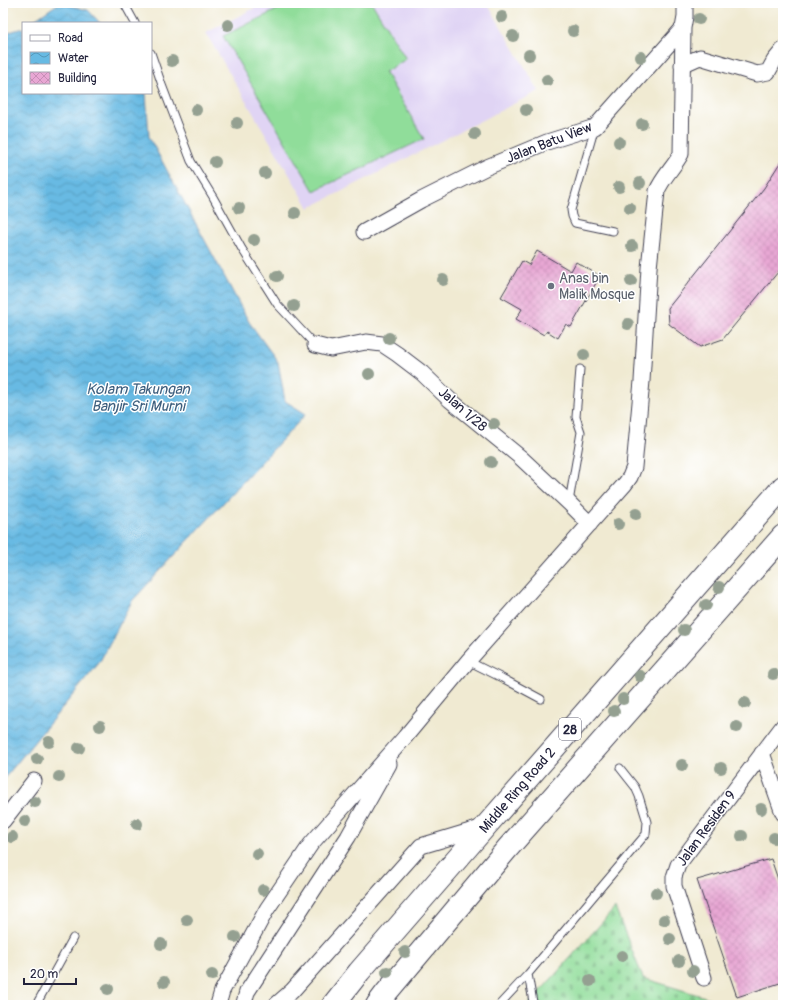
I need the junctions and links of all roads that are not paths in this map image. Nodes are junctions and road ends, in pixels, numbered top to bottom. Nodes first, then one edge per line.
1 (124, 3) edge
2 (685, 3) edge
3 (134, 22) edge
4 (683, 28) junction
5 (783, 50) edge
6 (152, 56) edge
7 (682, 65) junction
8 (595, 127) junction
9 (613, 231) dead end
10 (364, 232) dead end
11 (315, 346) joint
12 (580, 369) dead end
13 (783, 487) edge
14 (569, 502) junction
15 (590, 524) junction
16 (783, 536) edge
17 (468, 661) junction
18 (541, 699) dead end
19 (783, 726) edge
20 (405, 737) junction
21 (762, 753) junction
22 (620, 768) dead end
23 (34, 781) dead end
24 (783, 813) edge
25 (3, 821) edge
26 (484, 827) junction
27 (73, 938) dead end
28 (528, 974) junction
29 (704, 978) dead end
30 (36, 1005) edge
31 (218, 1005) edge
32 (244, 1005) edge
33 (276, 1005) edge
34 (333, 1005) edge
35 (377, 1005) edge
36 (498, 1005) edge
37 (532, 1005) edge

1 - 3 lane
2 - 4 street
4 - 7 street
4 - 8 street, Jalan Batu View
5 - 7 street
6 - 11 lane
7 - 15 street
8 - 9 lane
8 - 10 street, Jalan Batu View
11 - 14 street, Jalan 1/28
12 - 14 lane
13 - 26 highway, Middle Ring Road 2 / 28
14 - 15 street, Jalan 1/28
15 - 17 street
16 - 35 highway, 28
17 - 18 lane
17 - 20 street
19 - 21 street, Jalan Residen 9
20 - 31 street
20 - 32 street
21 - 24 street
21 - 29 street, Jalan Residen 9
22 - 28 lane
23 - 25 street
26 - 33 street
26 - 34 highway, Middle Ring Road 2 / 28
27 - 30 lane
28 - 36 lane
28 - 37 lane

